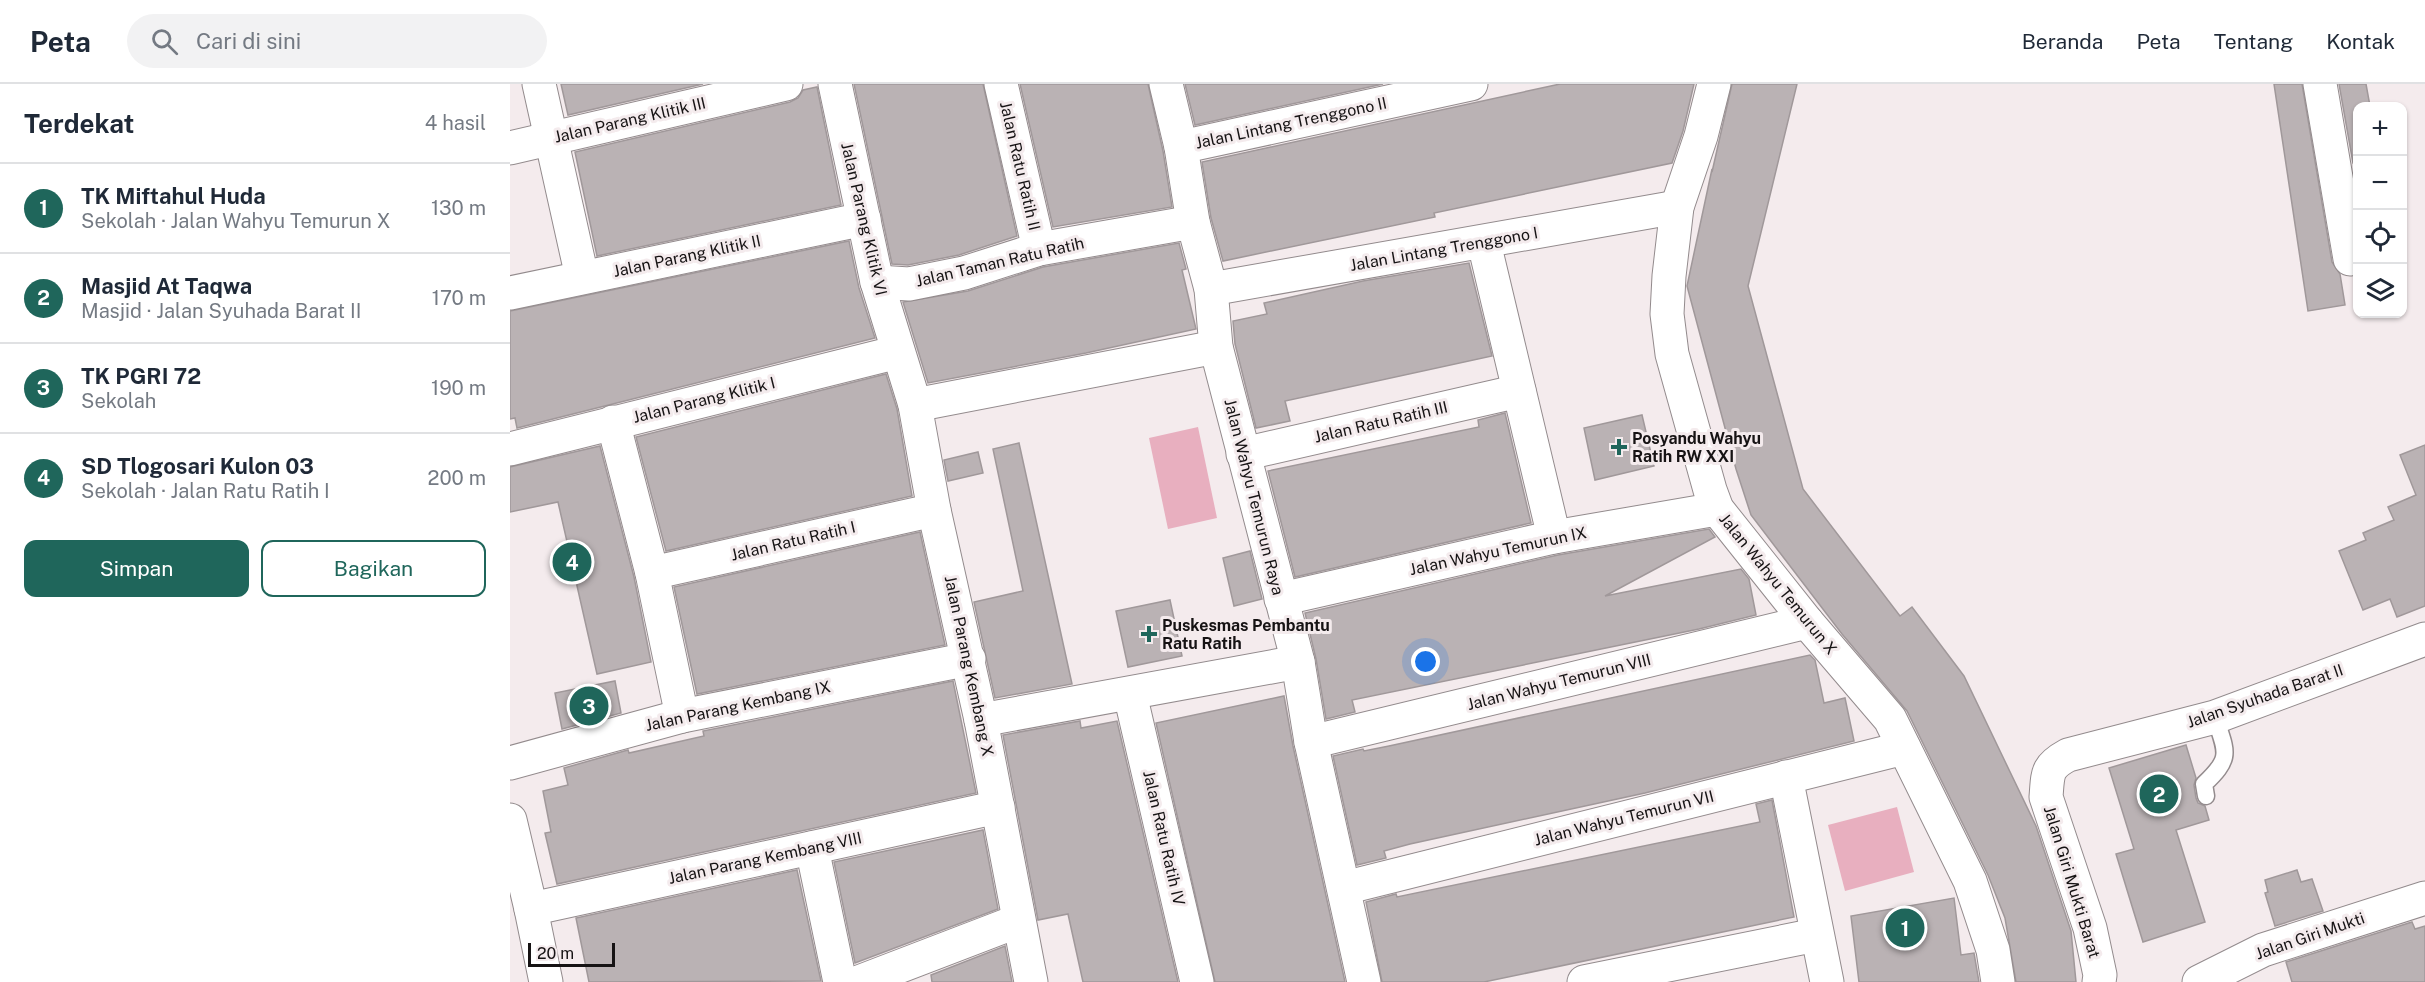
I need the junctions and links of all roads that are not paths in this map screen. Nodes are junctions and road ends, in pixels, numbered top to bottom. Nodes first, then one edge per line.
1 (539, 84) edge
2 (786, 84) edge
3 (835, 84) edge
4 (1001, 84) edge
5 (1166, 84) edge
6 (1471, 84) edge
7 (1714, 84) edge
8 (2320, 84) edge
9 (550, 138) junction
10 (1181, 147) junction
11 (510, 148) edge
12 (1677, 207) junction
13 (864, 219) junction
14 (1193, 222) junction
15 (1484, 243) junction
16 (1039, 249) junction
17 (2350, 259) dead end
18 (582, 278) junction
19 (877, 282) junction
20 (1211, 289) junction
21 (510, 293) edge
22 (1216, 347) junction
23 (898, 352) junction
24 (1519, 391) junction
25 (915, 405) junction
26 (613, 422) junction
27 (510, 449) edge
28 (1243, 454) junction
29 (1717, 509) junction
30 (934, 510) junction
31 (1554, 537) junction
32 (652, 573) junction
33 (1281, 599) junction
34 (1807, 622) junction
35 (2425, 639) edge
36 (969, 659) junction
37 (1298, 662) junction
38 (1130, 694) junction
39 (682, 716) junction
40 (2215, 717) junction
41 (981, 720) junction
42 (1311, 742) junction
43 (1904, 748) junction
44 (2068, 755) joint
45 (510, 763) edge
46 (1786, 777) junction
47 (2206, 796) dead end
48 (998, 807) junction
49 (510, 820) edge
50 (812, 848) junction
51 (1344, 888) junction
52 (2425, 898) edge
53 (531, 909) junction
54 (1018, 921) junction
55 (1816, 935) junction
56 (546, 982) edge
57 (840, 982) edge
58 (859, 982) edge
59 (1031, 982) edge
60 (1197, 982) edge
61 (1364, 982) edge
62 (1584, 982) edge
63 (1827, 982) edge
64 (1998, 982) edge
65 (2099, 982) edge
66 (2199, 982) edge

1 - 9 street
2 - 9 street, Jalan Parang Klitik III
3 - 13 street, Jalan Parang Klitik VI
4 - 16 street, Jalan Ratu Ratih II
5 - 10 street, Jalan Wahyu Temurun Raya
6 - 10 street, Jalan Lintang Trenggono II
7 - 12 street, Jalan Wahyu Temurun X
8 - 17 street
9 - 11 street, Jalan Parang Klitik III
9 - 18 street
10 - 14 street, Jalan Wahyu Temurun Raya
12 - 15 street, Jalan Lintang Trenggono I
12 - 29 street, Jalan Wahyu Temurun X
13 - 18 street, Jalan Parang Klitik II
13 - 19 street, Jalan Parang Klitik VI
14 - 16 street, Jalan Taman Ratu Ratih
14 - 20 street, Jalan Wahyu Temurun Raya
15 - 20 street, Jalan Lintang Trenggono I
15 - 24 street
16 - 19 street, Jalan Taman Ratu Ratih
18 - 21 street, Jalan Parang Klitik II
19 - 23 street, Jalan Parang Klitik VI
20 - 22 street, Jalan Wahyu Temurun Raya
22 - 25 street
22 - 28 street, Jalan Wahyu Temurun Raya
23 - 25 street, Jalan Parang Kembang X
23 - 26 street, Jalan Parang Klitik I
24 - 28 street, Jalan Ratu Ratih III
24 - 31 street
25 - 30 street, Jalan Parang Kembang X
26 - 27 street, Jalan Parang Klitik I
26 - 32 street
28 - 33 street, Jalan Wahyu Temurun Raya
29 - 31 street, Jalan Wahyu Temurun IX
29 - 34 street, Jalan Wahyu Temurun X
30 - 32 street, Jalan Ratu Ratih I
30 - 36 street, Jalan Parang Kembang X
31 - 33 street, Jalan Wahyu Temurun IX
32 - 39 street
33 - 37 street, Jalan Wahyu Temurun Raya
34 - 42 street, Jalan Wahyu Temurun VIII
34 - 43 street, Jalan Wahyu Temurun X
35 - 40 street, Jalan Syuhada Barat II
36 - 39 street, Jalan Parang Kembang IX
36 - 41 street, Jalan Parang Kembang X
37 - 38 street
37 - 42 street, Jalan Wahyu Temurun Raya
38 - 41 street
38 - 60 street, Jalan Ratu Ratih IV
39 - 45 street, Jalan Parang Kembang IX
40 - 44 street, Jalan Syuhada Barat II
40 - 47 lane
41 - 48 street, Jalan Parang Kembang X
42 - 51 street, Jalan Wahyu Temurun Raya
43 - 46 street, Jalan Wahyu Temurun VII
43 - 64 street, Jalan Wahyu Temurun X
44 - 65 street, Jalan Giri Mukti Barat
46 - 51 street, Jalan Wahyu Temurun VII
46 - 55 street
48 - 50 street, Jalan Parang Kembang VIII
48 - 54 street, Jalan Parang Kembang X
49 - 53 street
50 - 53 street, Jalan Parang Kembang VIII
50 - 57 street
51 - 61 street, Jalan Wahyu Temurun Raya
52 - 66 street, Jalan Giri Mukti
53 - 56 street
54 - 58 street
54 - 59 street, Jalan Parang Kembang X
55 - 62 street
55 - 63 street

